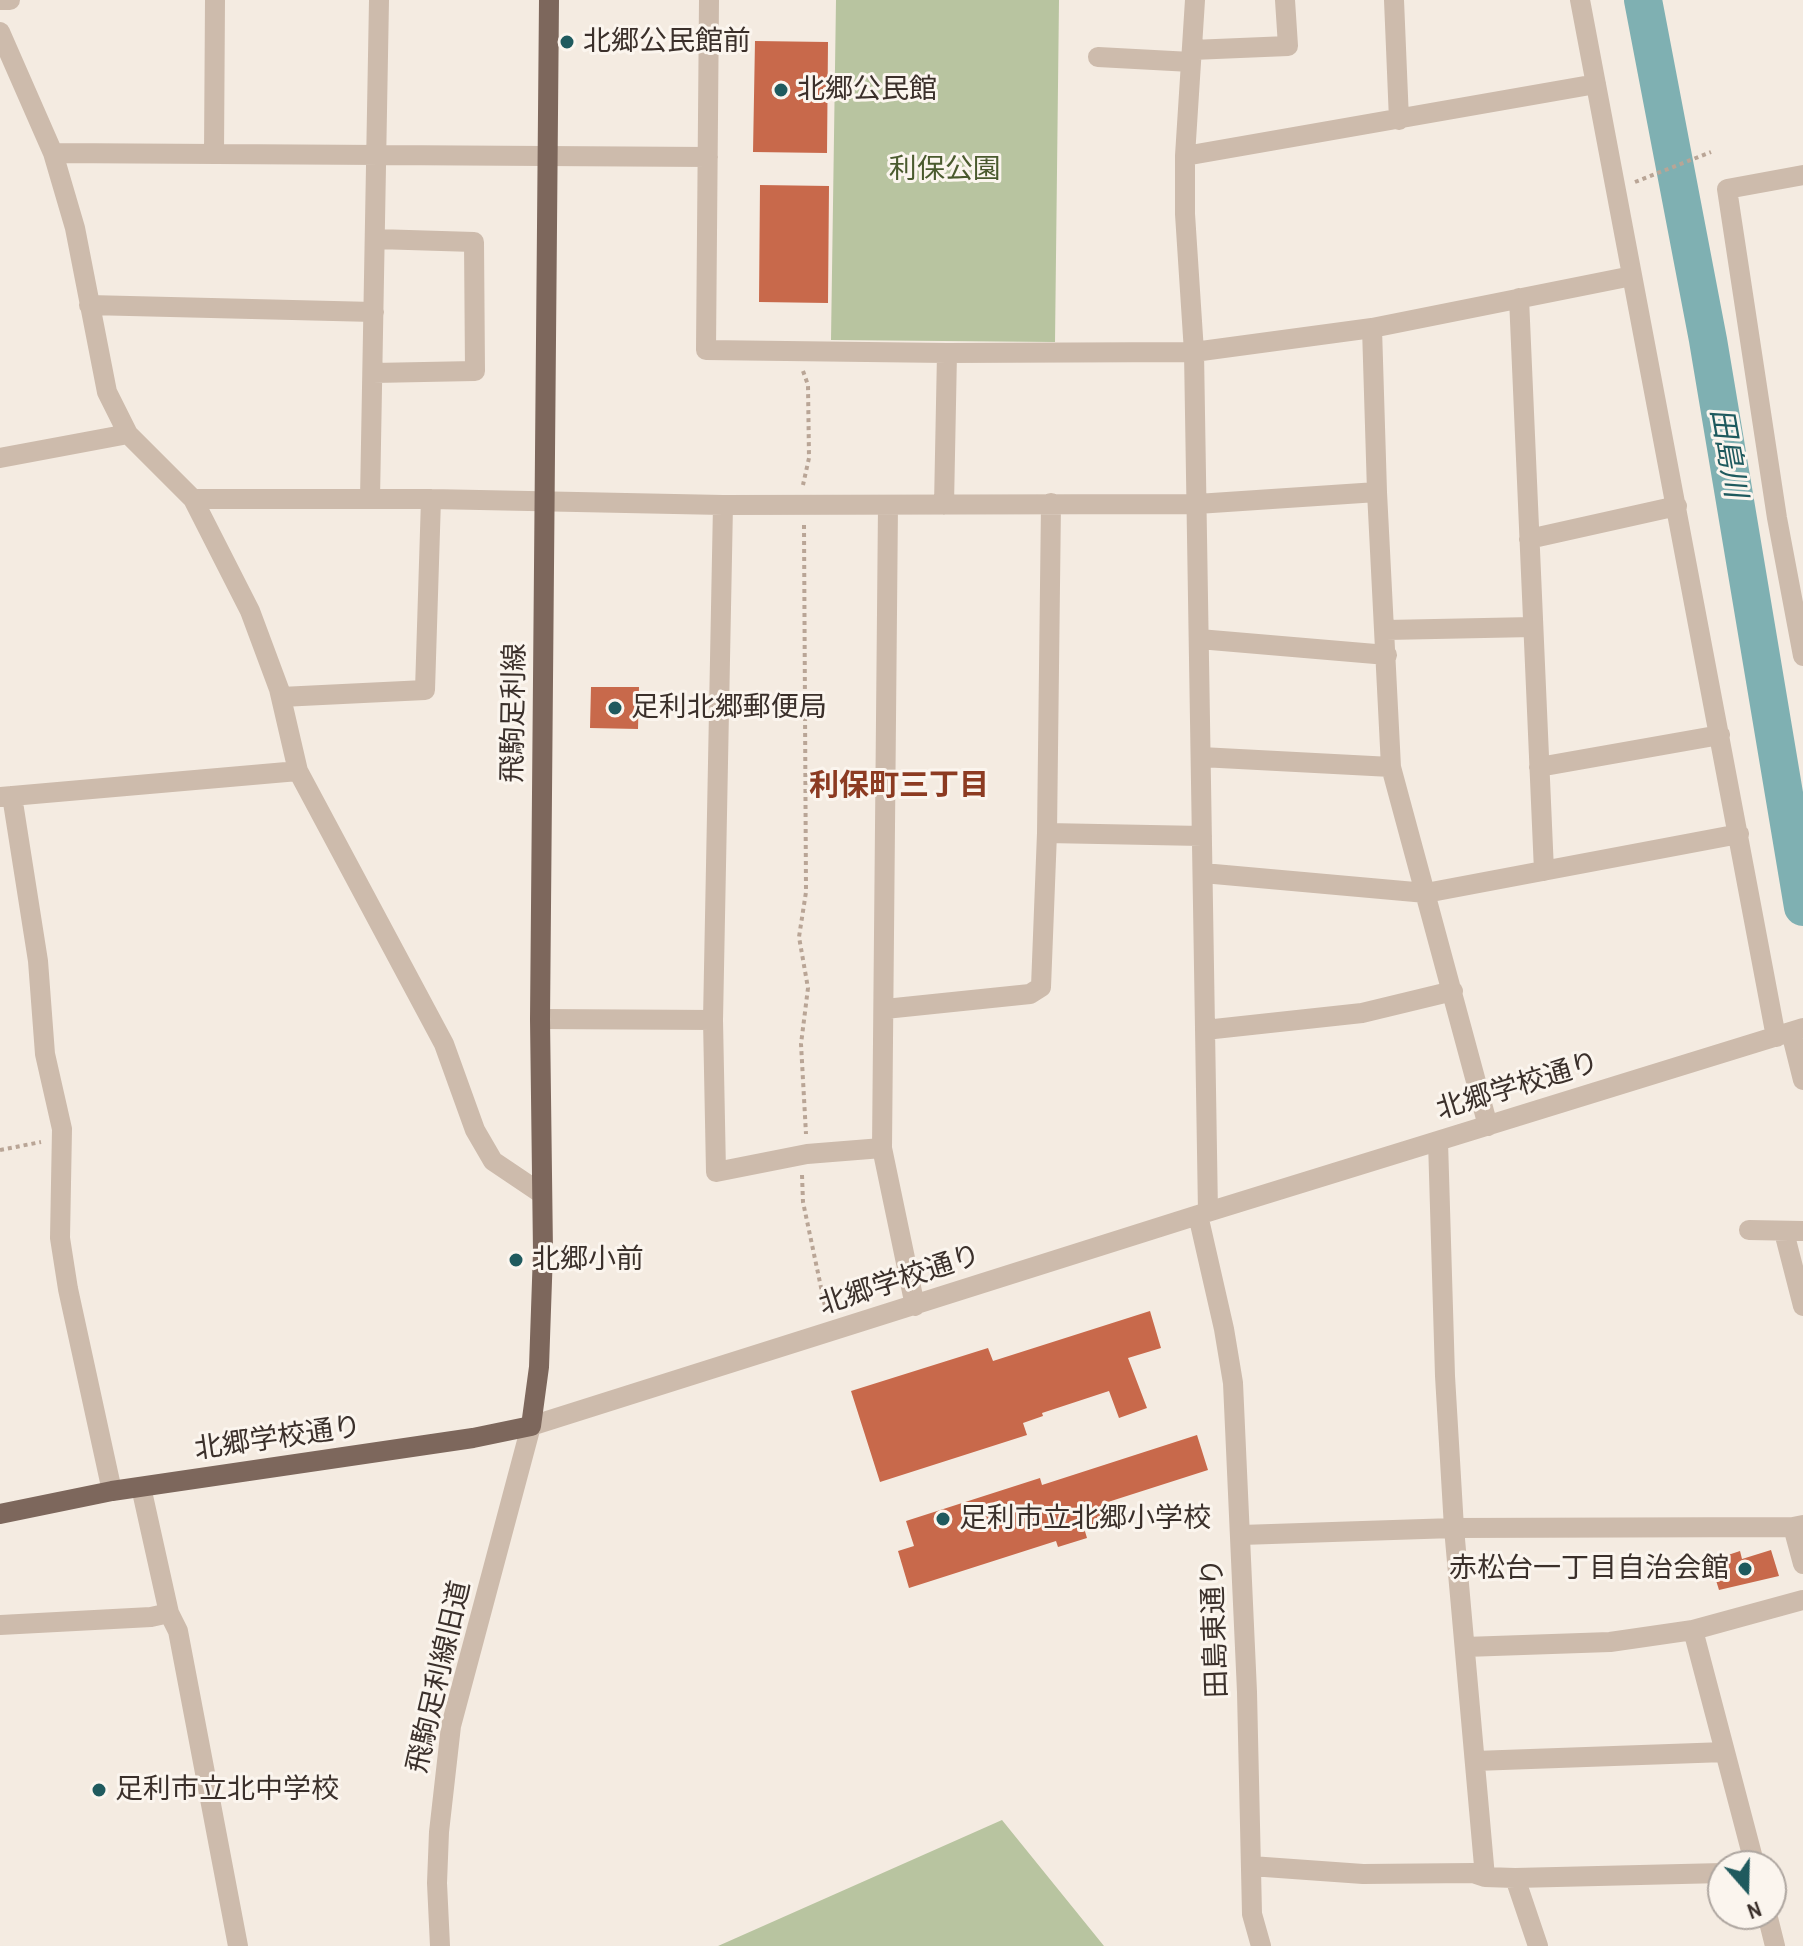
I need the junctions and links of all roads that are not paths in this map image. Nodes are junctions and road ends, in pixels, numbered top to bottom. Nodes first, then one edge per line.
1 (0, 0) edge
2 (10, 0) edge
3 (215, 0) edge
4 (379, 0) edge
5 (549, 0) edge
6 (709, 0) edge
7 (1195, 0) edge
8 (1285, 0) edge
9 (1394, 0) edge
10 (1580, 0) edge
11 (0, 32) edge
12 (1192, 56) junction
13 (1098, 57) dead end
14 (1596, 84) junction
15 (1399, 120) junction
16 (53, 153) junction
17 (214, 154) junction
18 (377, 155) junction
19 (546, 156) junction
20 (1185, 156) junction
21 (708, 157) junction
22 (1803, 175) edge
23 (376, 239) junction
24 (1632, 276) junction
25 (1519, 298) junction
26 (89, 305) junction
27 (374, 312) junction
28 (1372, 328) junction
29 (1194, 352) junction
30 (947, 353) junction
31 (373, 373) junction
32 (128, 434) junction
33 (0, 458) edge
34 (1377, 492) junction
35 (193, 499) junction
36 (370, 499) junction
37 (431, 499) junction
38 (546, 502) junction
39 (1051, 503) junction
40 (1197, 504) junction
41 (723, 505) junction
42 (888, 505) junction
43 (944, 505) junction
44 (1677, 506) junction
45 (1529, 539) junction
46 (1533, 627) junction
47 (1386, 630) junction
48 (1199, 639) junction
49 (1387, 655) junction
50 (1803, 656) edge
51 (281, 697) junction
52 (1720, 735) junction
53 (1201, 757) junction
54 (1391, 767) junction
55 (1539, 767) junction
56 (298, 771) junction
57 (6, 797) edge
58 (1047, 833) junction
59 (1739, 834) junction
60 (1202, 836) junction
61 (1544, 871) junction
62 (1203, 873) junction
63 (1426, 893) junction
64 (1453, 991) junction
65 (885, 1009) junction
66 (540, 1019) junction
67 (713, 1020) junction
68 (1205, 1030) junction
69 (1792, 1032) edge
70 (1803, 1080) edge
71 (1488, 1126) junction
72 (1438, 1141) junction
73 (882, 1148) junction
74 (542, 1194) junction
75 (1203, 1213) junction
76 (1749, 1230) dead end
77 (1794, 1232) edge
78 (915, 1306) junction
79 (1803, 1306) edge
80 (531, 1426) junction
81 (141, 1487) junction
82 (112, 1491) junction
83 (0, 1514) edge
84 (1798, 1526) edge
85 (1454, 1528) junction
86 (1241, 1535) junction
87 (1803, 1564) edge
88 (1803, 1600) edge
89 (169, 1613) junction
90 (0, 1625) edge
91 (1693, 1630) junction
92 (1465, 1647) junction
93 (1725, 1752) junction
94 (1475, 1761) junction
95 (1751, 1850) edge
96 (1251, 1866) junction
97 (1707, 1873) edge
98 (1485, 1877) junction
99 (1515, 1878) junction
100 (238, 1946) edge
101 (440, 1946) edge
102 (1261, 1946) edge
103 (1538, 1946) edge

1 - 2 street
3 - 17 street
4 - 18 street
5 - 19 main road, 飛駒足利線
6 - 21 street
7 - 12 street, 田島東通り
8 - 12 street
9 - 15 street
10 - 14 street
11 - 16 street
12 - 13 street
12 - 20 street, 田島東通り
14 - 15 street
14 - 24 street
15 - 20 street
16 - 17 street
16 - 26 street
17 - 18 street
18 - 19 street
18 - 23 street
19 - 21 street
19 - 38 main road, 飛駒足利線
20 - 29 street, 田島東通り
21 - 30 street
22 - 50 street
23 - 27 street
23 - 31 street
24 - 25 street
24 - 44 street
25 - 28 street
25 - 45 street
26 - 27 street
26 - 32 street
27 - 31 street
28 - 29 street
28 - 34 street
29 - 30 street
29 - 40 street, 田島東通り
30 - 43 street
31 - 36 street
32 - 33 street
32 - 35 street
34 - 40 street
34 - 47 street
35 - 36 street
35 - 51 street
36 - 37 street
37 - 38 street
37 - 51 street
38 - 41 street
38 - 66 main road, 飛駒足利線
39 - 40 street
39 - 43 street
39 - 58 street
40 - 48 street, 田島東通り
41 - 42 street
41 - 67 street
42 - 43 street
42 - 65 street
44 - 45 street
44 - 52 street
45 - 46 street
46 - 47 street
46 - 55 street
47 - 49 street
48 - 49 street
48 - 53 street, 田島東通り
49 - 54 street
51 - 56 street
52 - 55 street
52 - 59 street
53 - 54 street
53 - 60 street, 田島東通り
54 - 63 street
55 - 61 street
56 - 57 street
56 - 74 street
57 - 82 street
58 - 60 street
58 - 65 street
59 - 61 street
59 - 69 street
60 - 62 street, 田島東通り
61 - 63 street
62 - 63 street
62 - 68 street, 田島東通り
63 - 64 street
64 - 68 street
64 - 71 street
65 - 73 street
66 - 67 street
66 - 74 main road, 飛駒足利線
67 - 73 street
68 - 75 street, 田島東通り
69 - 70 street
69 - 71 street, 北郷学校通り
71 - 72 street, 北郷学校通り
72 - 75 street, 北郷学校通り
72 - 85 street
73 - 78 street
74 - 80 main road, 飛駒足利線
75 - 78 street, 北郷学校通り
75 - 86 street, 田島東通り
76 - 77 street
77 - 79 street
78 - 80 street, 北郷学校通り
80 - 81 main road, 北郷学校通り
80 - 101 street, 飛駒足利線旧道
81 - 82 main road, 北郷学校通り
81 - 89 street
82 - 83 main road, 北郷学校通り
84 - 85 street
84 - 87 street
85 - 86 street
85 - 92 street
86 - 96 street, 田島東通り
88 - 91 street
89 - 90 street
89 - 100 street
91 - 92 street
91 - 93 street
92 - 94 street
93 - 94 street
93 - 95 street
94 - 98 street
96 - 98 street
96 - 102 street, 田島東通り
97 - 99 street
98 - 99 street
99 - 103 street

